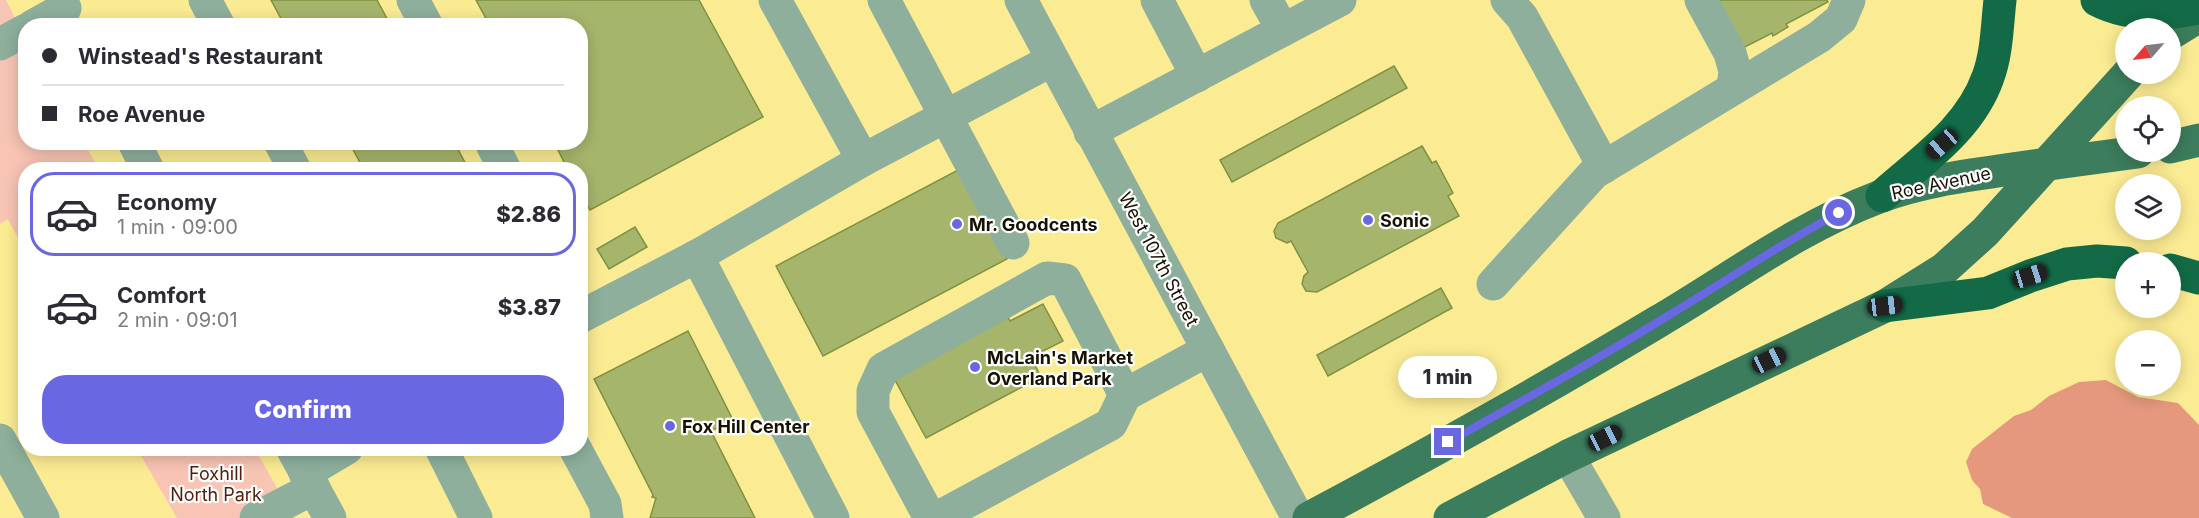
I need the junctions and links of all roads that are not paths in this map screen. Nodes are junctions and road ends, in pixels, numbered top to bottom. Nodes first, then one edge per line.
1 (206, 0) edge
2 (413, 0) edge
3 (775, 0) edge
4 (884, 0) edge
5 (1021, 0) edge
6 (1157, 0) edge
7 (1266, 0) edge
8 (1340, 0) edge
9 (1507, 0) edge
10 (1701, 0) edge
11 (1849, 0) edge
12 (2000, 0) edge
13 (2097, 0) edge
14 (2199, 8) edge
15 (66, 11) edge
16 (2199, 15) edge
17 (51, 18) edge
18 (215, 18) edge
19 (423, 18) edge
20 (2181, 27) edge
21 (1283, 30) junction
22 (18, 34) edge
23 (0, 44) edge
24 (1052, 60) junction
25 (1197, 76) junction
26 (2119, 84) edge
27 (1733, 88) junction
28 (946, 117) junction
29 (1090, 132) junction
30 (2199, 140) edge
31 (2181, 144) edge
32 (2115, 155) edge
33 (864, 160) junction
34 (2046, 165) junction
35 (1604, 167) junction
36 (1882, 196) junction
37 (1013, 243) dead end
38 (697, 256) junction
39 (2115, 262) edge
40 (2181, 273) edge
41 (2199, 278) edge
42 (1493, 284) dead end
43 (1885, 306) junction
44 (588, 310) edge
45 (1208, 350) junction
46 (1125, 395) junction
47 (0, 440) edge
48 (331, 456) edge
49 (445, 456) edge
50 (579, 456) edge
51 (1568, 456) junction
52 (304, 470) edge
53 (43, 518) edge
54 (256, 518) edge
55 (330, 518) edge
56 (476, 518) edge
57 (607, 518) edge
58 (833, 518) edge
59 (930, 518) edge
60 (938, 518) edge
61 (1298, 518) edge
62 (1309, 518) edge
63 (1450, 518) edge
64 (1604, 518) edge

1 - 18 street
2 - 19 street
3 - 33 street
4 - 28 street
5 - 24 street, West 107th Street
6 - 25 street
7 - 21 street
8 - 21 street
9 - 35 street
10 - 27 street
11 - 27 street
12 - 36 highway
13 - 14 highway
15 - 17 street
16 - 20 main road
21 - 25 street
22 - 23 street
24 - 28 street
24 - 29 street, West 107th Street
25 - 29 street
26 - 34 main road
27 - 35 street
28 - 33 street
28 - 37 street
29 - 45 street, West 107th Street
30 - 31 main road
32 - 34 main road, Roe Avenue
33 - 38 street
34 - 36 main road, Roe Avenue
34 - 43 main road
35 - 42 street
36 - 62 main road, Roe Avenue
38 - 44 street
38 - 58 street
39 - 43 highway
40 - 41 highway
43 - 51 main road
45 - 46 street
45 - 61 street, West 107th Street
46 - 59 street
46 - 60 street
47 - 53 street
48 - 52 street
49 - 56 street
50 - 57 street
51 - 63 main road
51 - 64 street
52 - 54 street
52 - 55 street

